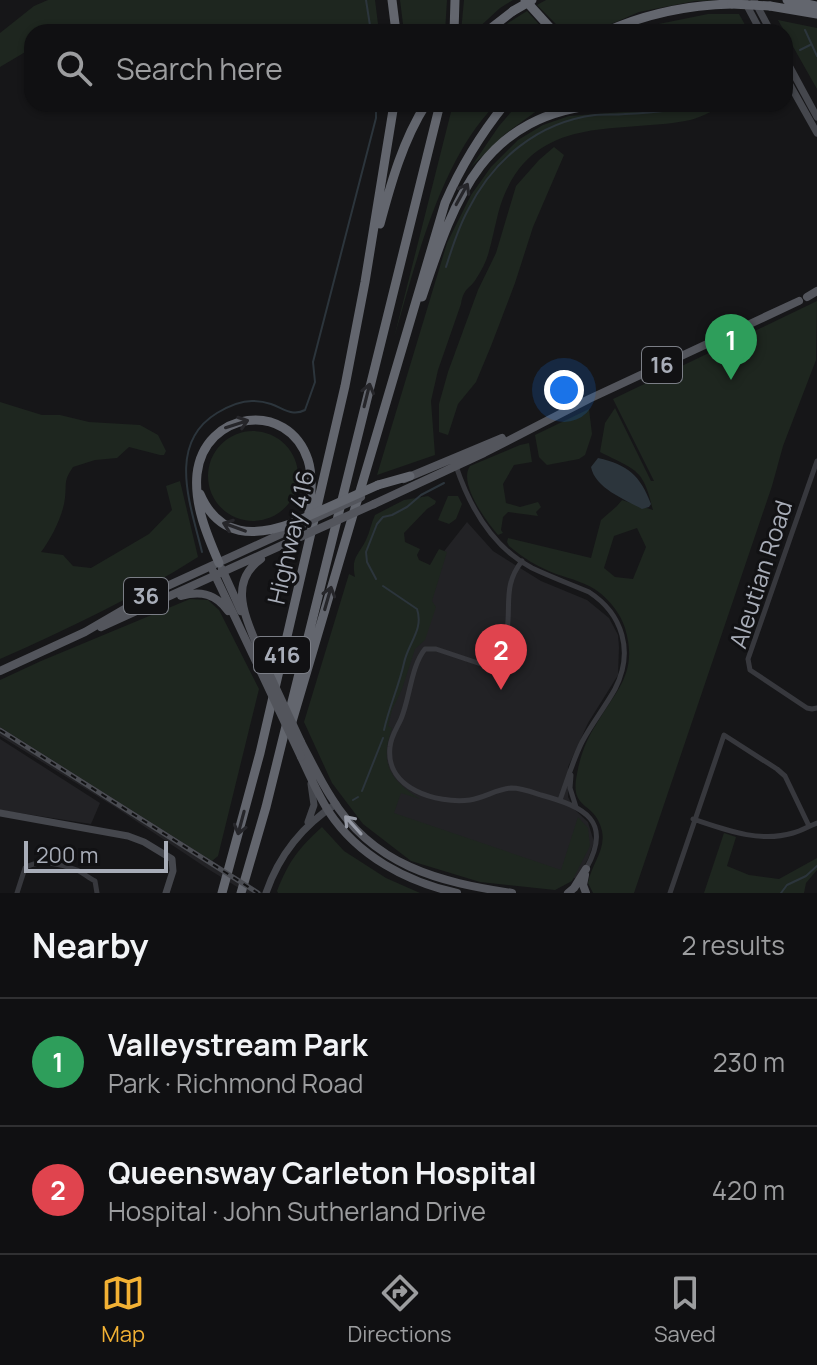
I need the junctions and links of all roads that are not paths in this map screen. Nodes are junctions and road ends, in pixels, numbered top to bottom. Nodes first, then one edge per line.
1 (392, 0) edge
2 (455, 0) edge
3 (525, 0) edge
4 (532, 0) edge
5 (744, 0) edge
6 (754, 0) edge
7 (787, 0) edge
8 (817, 6) edge
9 (817, 14) edge
10 (395, 24) edge
11 (454, 24) edge
12 (496, 24) edge
13 (547, 24) edge
14 (627, 24) edge
15 (757, 24) edge
16 (767, 24) edge
17 (793, 73) edge
18 (793, 90) edge
19 (393, 112) edge
20 (422, 112) edge
21 (438, 112) edge
22 (499, 112) edge
23 (561, 112) edge
24 (817, 117) edge
25 (817, 133) edge
26 (365, 282) junction
27 (817, 292) edge
28 (387, 399) junction
29 (817, 461) edge
30 (455, 462) junction
31 (410, 476) joint
32 (197, 483) junction
33 (293, 526) junction
34 (285, 544) junction
35 (305, 556) junction
36 (522, 561) junction
37 (217, 569) junction
38 (154, 605) junction
39 (239, 627) junction
40 (85, 632) junction
41 (261, 656) junction
42 (0, 671) edge
43 (817, 708) edge
44 (572, 770) junction
45 (309, 774) junction
46 (560, 800) junction
47 (266, 807) junction
48 (332, 807) junction
49 (576, 807) junction
50 (0, 813) edge
51 (693, 819) junction
52 (817, 823) edge
53 (809, 826) junction
54 (303, 830) junction
55 (586, 869) junction
56 (17, 893) edge
57 (97, 893) edge
58 (166, 893) edge
59 (222, 893) edge
60 (241, 893) edge
61 (266, 893) edge
62 (457, 893) edge
63 (512, 893) edge
64 (568, 893) edge
65 (577, 893) edge
66 (586, 893) edge
67 (670, 893) edge

1 - 10 highway
2 - 11 highway
3 - 13 highway
4 - 12 highway, bridge
5 - 15 main road
6 - 16 main road
7 - 8 highway
9 - 14 highway, bridge
17 - 24 main road
18 - 25 main road
19 - 26 highway
20 - 26 highway
47 -> 21 highway
22 - 28 highway
28 -> 23 highway
26 - 35 highway, Highway 416 / 416
27 - 30 main road, 16
47 -> 28 highway
29 - 43 street, Aleutian Road
30 - 31 main road, 16
30 - 34 main road, 16, bridge
30 - 36 street
31 - 33 highway, bridge
33 -> 32 highway
32 -> 35 highway
32 - 37 highway
33 - 37 main road
34 - 37 main road, 16
34 - 41 main road
35 -> 59 highway, Highway 416 / 416
36 - 44 street
36 - 46 street
37 - 38 main road, 36
37 - 39 main road
37 - 40 main road, 36
37 - 41 main road
38 - 39 main road
38 - 40 main road, 36
39 - 45 main road, bridge
40 - 42 main road, 36
41 - 48 main road, bridge
44 - 46 street
44 - 49 street
45 - 48 main road
45 - 54 main road
46 - 49 street
47 - 60 highway
48 - 54 main road
48 - 62 main road
63 -> 48 main road
49 - 55 street
50 - 58 main road
51 - 53 street
51 - 53 street
51 - 67 street
52 - 53 street
54 - 61 main road
55 - 64 main road
55 - 65 street
55 - 66 main road
56 - 57 street

